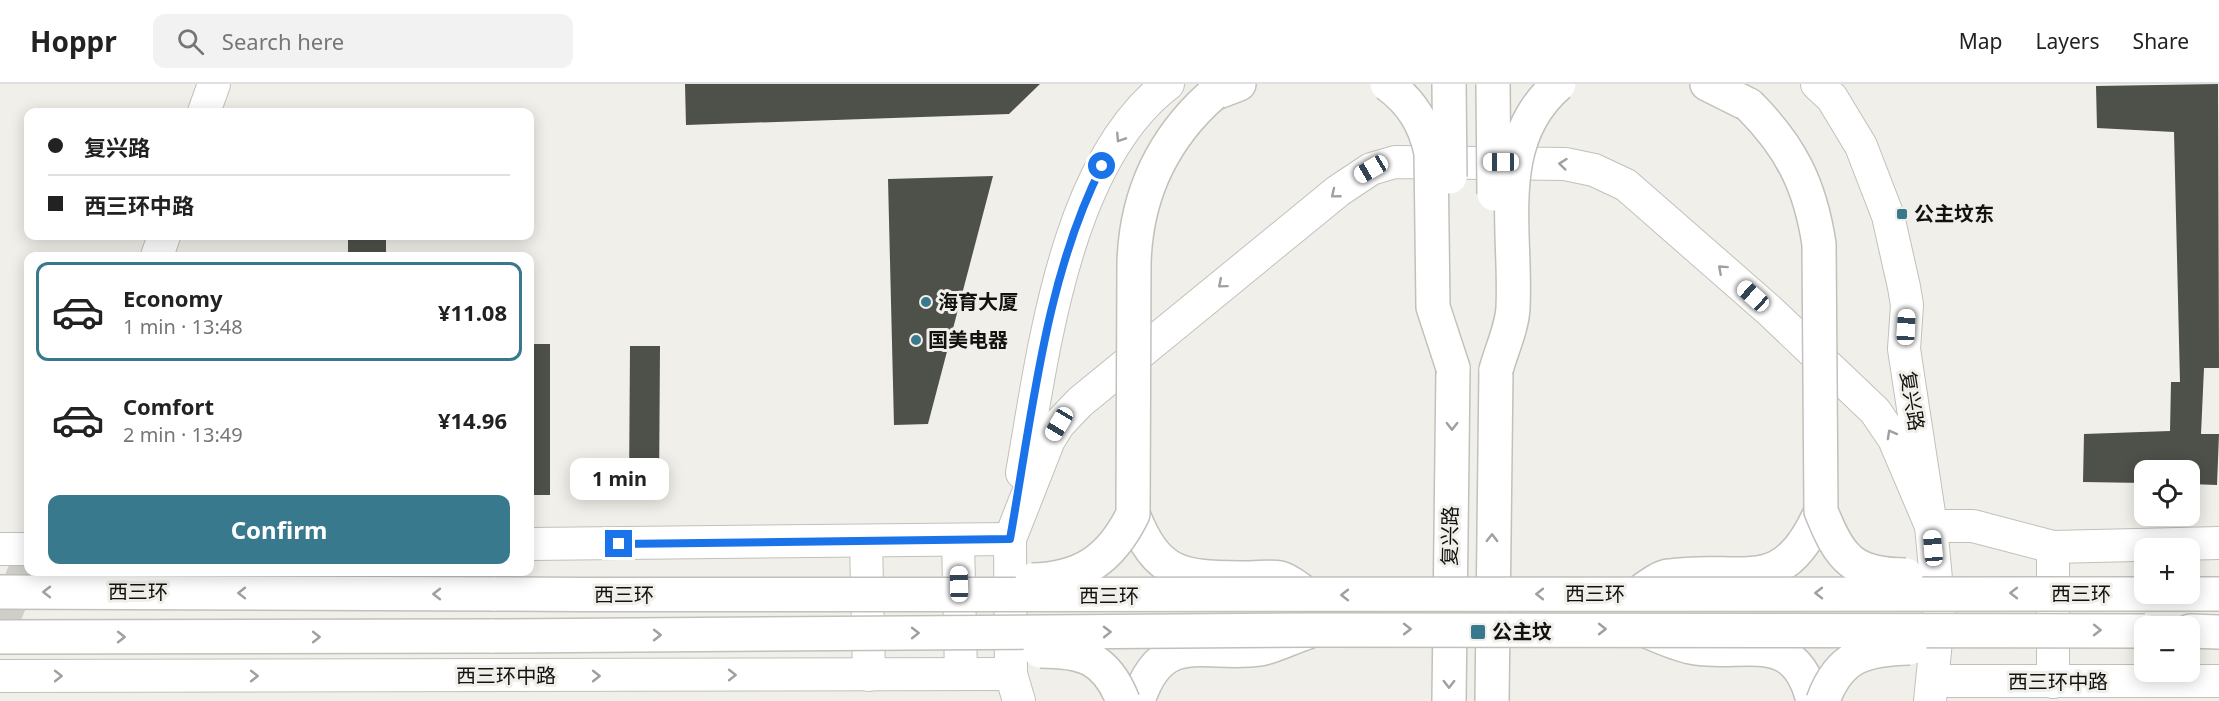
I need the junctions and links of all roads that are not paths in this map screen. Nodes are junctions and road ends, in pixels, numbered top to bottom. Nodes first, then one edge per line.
1 (214, 84) edge
2 (1168, 84) edge
3 (1387, 84) edge
4 (1449, 84) edge
5 (1493, 84) edge
6 (1559, 84) edge
7 (1707, 84) edge
8 (1817, 84) edge
9 (1225, 87) edge
10 (1738, 94) edge
11 (205, 108) edge
12 (1453, 368) junction
13 (1496, 370) junction
14 (1821, 511) junction
15 (1133, 514) junction
16 (1931, 526) junction
17 (1010, 539) junction
18 (958, 540) junction
19 (866, 542) junction
20 (2219, 543) edge
21 (534, 544) edge
22 (2053, 547) junction
23 (0, 549) edge
24 (24, 549) edge
25 (0, 592) edge
26 (1954, 593) junction
27 (1636, 594) junction
28 (2219, 594) edge
29 (1308, 595) junction
30 (963, 597) junction
31 (1640, 629) junction
32 (1950, 629) junction
33 (1313, 630) junction
34 (2134, 631) edge
35 (2200, 632) edge
36 (2219, 632) edge
37 (965, 633) junction
38 (0, 637) edge
39 (961, 674) junction
40 (869, 675) junction
41 (0, 676) edge
42 (2219, 681) edge
43 (2054, 682) junction
44 (1014, 692) edge
45 (1930, 694) edge
46 (1122, 701) edge
47 (1138, 701) edge
48 (1449, 701) edge
49 (1492, 701) edge
50 (1813, 701) edge
51 (1823, 701) edge

1 - 11 street
2 -> 17 street
3 - 12 highway, bridge
4 - 12 highway, 复兴路, bridge
5 - 13 highway, bridge
6 - 13 highway, bridge
7 - 10 highway
8 - 16 street, 复兴路
9 - 15 highway, bridge
10 - 14 highway, bridge
12 -> 48 highway, 复兴路
49 -> 13 highway
14 - 26 highway, bridge
14 - 27 highway, bridge
15 - 29 highway, bridge
15 - 30 highway, bridge
16 -> 17 street
16 - 22 street
16 - 45 street, 复兴路
17 - 18 street
17 - 44 street
18 - 19 street
18 - 39 street
19 - 21 street
19 - 40 street
20 - 22 street
22 - 43 street
23 - 24 street
30 -> 25 highway, 西三环, bridge
26 -> 27 highway, 西三环, bridge
28 -> 26 highway, 西三环, bridge
27 -> 29 highway, 西三环, bridge
29 - 30 highway, 西三环, bridge
31 - 32 highway, 西三环, bridge
33 -> 31 highway, 西三环, bridge
31 - 50 highway, bridge
32 -> 34 highway, 西三环, bridge
32 - 51 highway, bridge
37 -> 33 highway, 西三环, bridge
33 - 47 highway
35 - 36 highway
38 -> 37 highway, 西三环, bridge
37 - 46 highway, bridge
39 - 40 street, 西三环中路
39 - 44 street, 西三环中路
41 -> 40 street, 西三环中路
42 - 43 street, 西三环中路
43 - 45 street, 西三环中路

